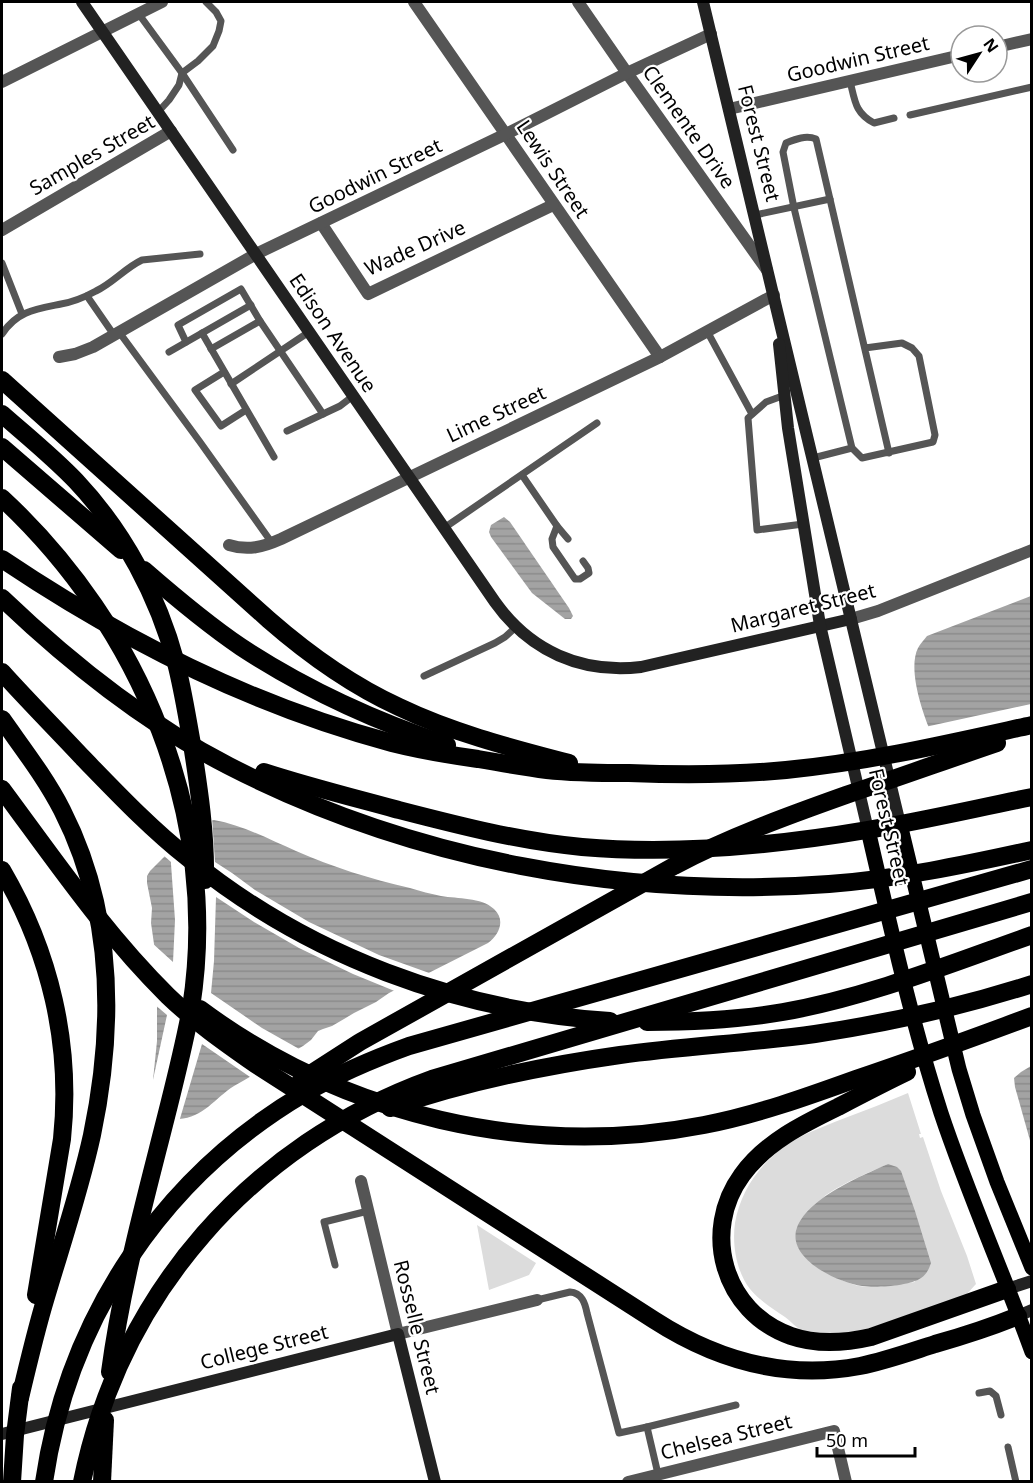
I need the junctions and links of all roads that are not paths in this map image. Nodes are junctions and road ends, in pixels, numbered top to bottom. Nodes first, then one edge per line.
1 (82, 2) edge
2 (162, 2) edge
3 (206, 2) edge
4 (414, 2) edge
5 (578, 2) edge
6 (703, 2) edge
7 (138, 14) junction
8 (103, 31) junction
9 (711, 34) junction
10 (1032, 39) edge
11 (1009, 44) edge
12 (949, 58) edge
13 (182, 73) junction
14 (627, 73) junction
15 (850, 81) junction
16 (2, 82) edge
17 (1032, 87) edge
18 (729, 109) junction
19 (158, 112) junction
20 (910, 115) dead end
21 (894, 118) dead end
22 (171, 131) junction
23 (506, 134) junction
24 (233, 150) dead end
25 (830, 199) junction
26 (554, 205) junction
27 (794, 208) junction
28 (755, 215) junction
29 (321, 224) junction
30 (2, 230) edge
31 (256, 254) junction
32 (200, 255) dead end
33 (2, 263) edge
34 (769, 273) junction
35 (774, 295) junction
36 (87, 296) junction
37 (250, 305) junction
38 (22, 314) junction
39 (260, 321) junction
40 (707, 331) junction
41 (309, 332) junction
42 (202, 333) junction
43 (2, 334) edge
44 (117, 334) junction
45 (186, 342) junction
46 (865, 348) junction
47 (211, 349) junction
48 (169, 352) dead end
49 (280, 352) junction
50 (59, 357) dead end
51 (660, 357) junction
52 (224, 372) junction
53 (2, 380) edge
54 (231, 384) junction
55 (785, 395) junction
56 (353, 396) junction
57 (246, 410) junction
58 (2, 414) edge
59 (323, 414) junction
60 (752, 414) junction
61 (597, 423) dead end
62 (287, 431) dead end
63 (2, 447) edge
64 (852, 448) junction
65 (889, 453) junction
66 (274, 457) dead end
67 (813, 458) junction
68 (522, 475) junction
69 (409, 477) junction
70 (2, 498) edge
71 (803, 524) junction
72 (557, 526) junction
73 (444, 528) junction
74 (568, 539) dead end
75 (272, 543) junction
76 (229, 545) dead end
77 (1032, 549) edge
78 (2, 559) edge
79 (583, 561) dead end
80 (2, 598) edge
81 (851, 619) junction
82 (820, 625) junction
83 (516, 627) junction
84 (575, 662) joint
85 (2, 672) edge
86 (424, 676) dead end
87 (2, 719) edge
88 (1032, 726) edge
89 (1032, 731) edge
90 (174, 734) junction
91 (506, 764) junction
92 (645, 774) junction
93 (2, 789) edge
94 (1032, 797) edge
95 (900, 824) junction
96 (868, 830) junction
97 (1032, 850) edge
98 (1032, 869) edge
99 (2, 870) edge
100 (79, 892) junction
101 (1032, 902) edge
102 (1032, 935) edge
103 (196, 965) junction
104 (1032, 984) edge
105 (1032, 1016) edge
106 (898, 1070) junction
107 (298, 1148) junction
108 (211, 1162) junction
109 (361, 1181) dead end
110 (368, 1211) junction
111 (335, 1265) dead end
112 (1032, 1268) edge
113 (1032, 1281) edge
114 (1007, 1288) junction
115 (537, 1300) joint
116 (1025, 1313) edge
117 (398, 1334) junction
118 (1032, 1352) edge
119 (979, 1393) dead end
120 (20, 1398) junction
121 (736, 1405) dead end
122 (1000, 1415) dead end
123 (647, 1427) junction
124 (2, 1434) edge
125 (1008, 1446) dead end
126 (658, 1474) junction
127 (631, 1481) edge
128 (12, 1482) edge
129 (44, 1482) edge
130 (82, 1482) edge
131 (102, 1482) edge
132 (435, 1482) edge
133 (846, 1482) edge
134 (1016, 1482) edge

1 - 8 main road, Edison Avenue
2 - 7 street
3 - 13 lane
4 - 23 street, Lewis Street
5 - 14 street, Clemente Drive
6 - 9 main road, Forest Street
7 - 8 street
7 - 13 lane
8 - 16 street
8 - 19 main road, Edison Avenue
9 - 14 street, Goodwin Street
9 - 18 main road, Forest Street
10 - 11 street
12 - 15 street, Goodwin Street
13 - 19 lane
13 - 24 lane
14 - 23 street, Goodwin Street
14 - 34 street, Clemente Drive
15 - 18 street, Goodwin Street
15 - 21 lane
17 - 20 lane
18 - 28 main road, Forest Street
19 - 22 main road, Edison Avenue
22 - 30 street, Samples Street
22 - 31 main road, Edison Avenue
23 - 26 street, Lewis Street
23 - 29 street, Goodwin Street
25 - 27 lane
25 - 27 lane
25 - 46 lane
26 - 29 street, Wade Drive
26 - 51 street, Lewis Street
27 - 28 lane
27 - 64 lane
28 - 34 main road, Forest Street
29 - 31 street, Goodwin Street
31 - 41 main road, Edison Avenue
31 - 44 street, Goodwin Street
32 - 36 lane
33 - 38 lane
34 - 35 main road, Forest Street
35 - 40 street, Lime Street
35 - 55 main road, Forest Street
35 - 67 main road, Forest Street
36 - 38 lane
36 - 44 lane
37 - 39 lane
37 - 42 lane
37 - 45 lane
38 - 43 lane
39 - 47 lane
39 - 49 lane
40 - 51 street, Lime Street
40 - 60 lane
41 - 49 lane
41 - 56 main road, Edison Avenue
42 - 45 lane
42 - 47 lane
44 - 50 street, Goodwin Street
44 - 75 lane
45 - 48 lane
46 - 65 lane
46 - 65 lane
47 - 52 lane
49 - 54 lane
49 - 59 lane
51 - 69 street, Lime Street
52 - 54 lane
52 - 57 lane
53 - 92 highway
54 - 57 lane
55 - 60 lane
55 - 71 main road, Forest Street
56 - 59 lane
56 - 69 main road, Edison Avenue
57 - 66 lane
58 - 103 highway
59 - 62 lane
60 - 71 lane
61 - 68 lane
63 - 91 highway
64 - 65 lane
64 - 67 lane
67 - 81 main road, Forest Street
68 - 72 lane
68 - 73 lane
69 - 73 main road, Edison Avenue
69 - 75 street, Lime Street
70 - 103 highway
71 - 82 main road, Forest Street
72 - 74 lane
72 - 79 lane
73 - 83 main road, Edison Avenue
75 - 76 street, Lime Street
77 - 81 street, Margaret Street
78 - 91 highway
80 - 90 highway
81 - 82 main road, Margaret Street
81 - 95 main road, Forest Street
82 - 84 main road, Margaret Street
82 - 96 main road, Forest Street
83 - 84 main road, Edison Avenue
83 - 86 lane
85 - 102 highway
87 - 120 highway
88 - 92 highway
89 - 108 highway
90 - 96 highway
90 - 97 highway
91 - 92 highway
93 - 100 highway
94 - 95 highway
95 - 96 highway
95 - 112 main road, Forest Street
96 - 114 main road, Forest Street
98 - 108 highway
99 - 120 highway
100 - 106 highway
100 - 116 highway
101 - 107 highway
103 - 131 highway
104 - 107 highway
105 - 106 highway
106 - 114 highway
107 - 130 highway
108 - 129 highway
109 - 110 street, Rosselle Street
110 - 111 lane
110 - 117 street, Rosselle Street
113 - 114 main road
114 - 116 main road, Forest Street
115 - 117 street, College Street
115 - 123 lane
116 - 118 main road, Forest Street
117 - 124 main road, College Street
117 - 132 main road, Rosselle Street
119 - 122 lane
120 - 128 highway
121 - 123 lane
123 - 126 lane
125 - 134 lane
126 - 127 street, Chelsea Street
126 - 133 street, Chelsea Street

